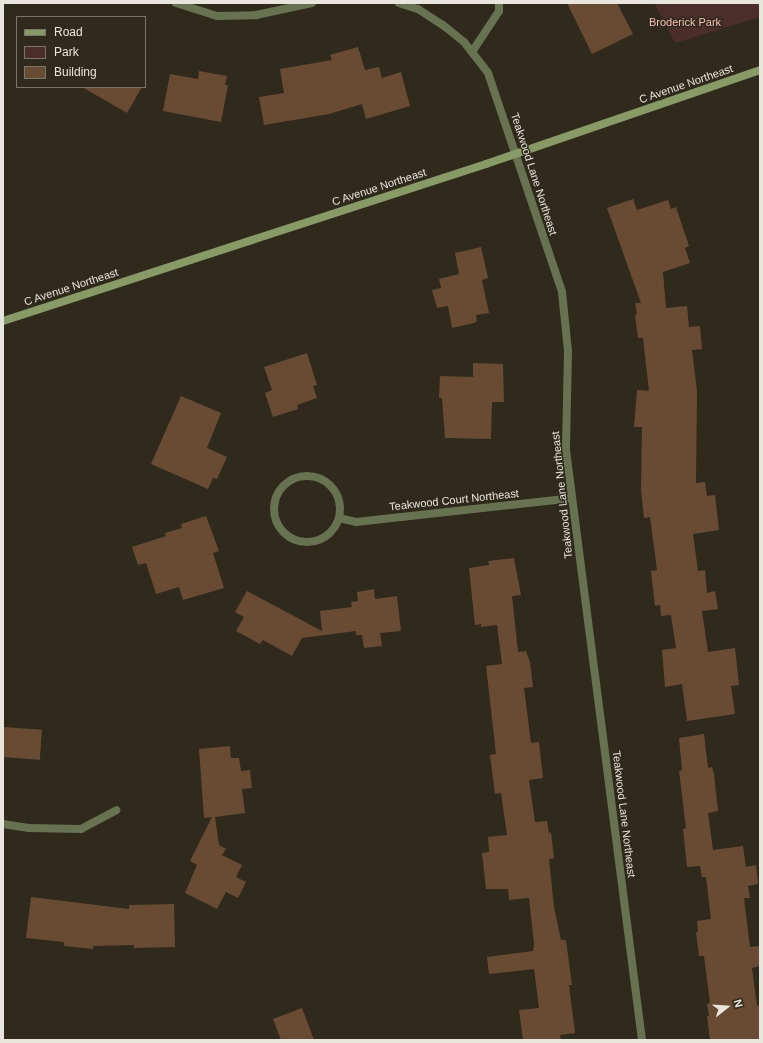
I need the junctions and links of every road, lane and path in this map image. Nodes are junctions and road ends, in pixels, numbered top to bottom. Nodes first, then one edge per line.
1 (176, 3) edge
2 (312, 3) edge
3 (399, 3) edge
4 (499, 3) edge
5 (472, 52) junction
6 (760, 70) edge
7 (516, 154) junction
8 (3, 321) edge
9 (572, 498) junction
10 (339, 518) junction
11 (116, 810) dead end
12 (3, 824) edge
13 (642, 1040) edge

1 - 2 street
3 - 5 street, Teakwood Lane Northeast
4 - 5 street
5 - 7 street, Teakwood Lane Northeast
6 - 7 main road, C Avenue Northeast
7 - 8 main road, C Avenue Northeast
7 - 9 street, Teakwood Lane Northeast
9 - 10 street, Teakwood Court Northeast
9 - 13 street, Teakwood Lane Northeast
10 - 10 street
11 - 12 street

